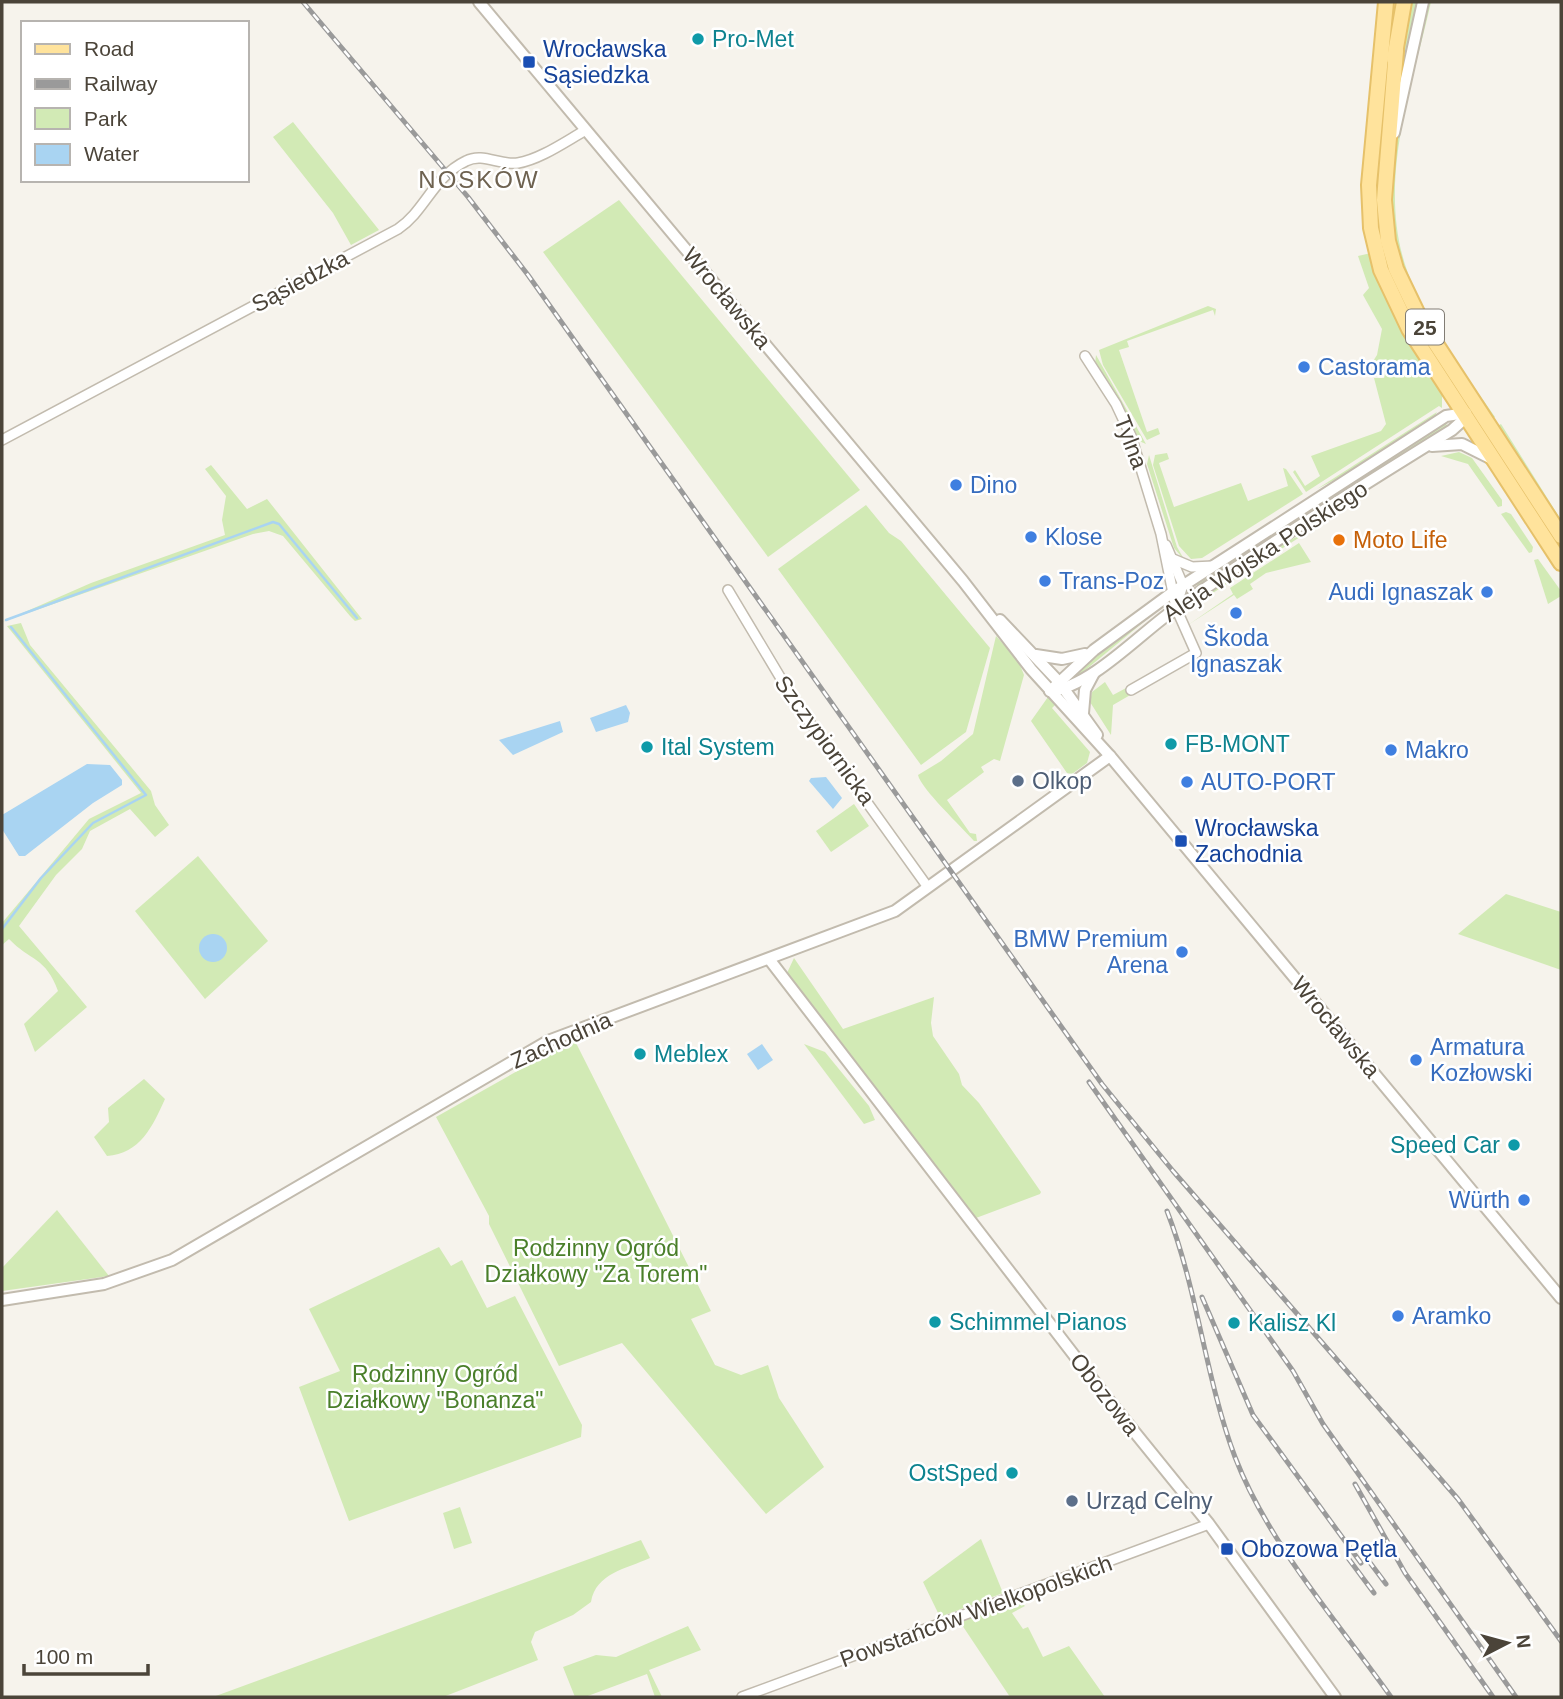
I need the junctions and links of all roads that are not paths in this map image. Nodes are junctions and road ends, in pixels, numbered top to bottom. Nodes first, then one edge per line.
1 (479, 2) edge
2 (1386, 2) edge
3 (1404, 2) edge
4 (1423, 2) edge
5 (586, 130) junction
6 (1377, 172) junction
7 (1085, 356) dead end
8 (1470, 409) junction
9 (2, 440) edge
10 (1422, 449) junction
11 (1495, 461) junction
12 (1161, 534) junction
13 (1561, 536) edge
14 (1559, 555) edge
15 (1173, 559) junction
16 (1213, 566) junction
17 (1178, 589) junction
18 (728, 590) dead end
19 (974, 595) junction
20 (1176, 608) junction
21 (1094, 650) junction
22 (1035, 654) junction
23 (1097, 669) junction
24 (1062, 686) junction
25 (1131, 690) dead end
26 (1050, 691) junction
27 (1083, 713) junction
28 (1110, 756) junction
29 (928, 886) junction
30 (769, 959) junction
31 (1561, 1298) edge
32 (2, 1300) edge
33 (1209, 1524) junction
34 (742, 1697) edge
35 (1335, 1697) edge

1 - 5 street, Wrocławska
2 - 6 main road, 25
3 - 6 main road
4 - 6 street
5 - 9 street, Sąsiedzka
5 - 19 street, Wrocławska
6 - 8 main road, 25
7 - 12 street, Tylna
8 - 10 street, Aleja Wojska Polskiego
8 - 11 main road, 25
8 - 13 main road, 25
8 - 16 street, Aleja Wojska Polskiego
10 - 11 street
10 - 20 street, Aleja Wojska Polskiego
11 - 14 main road, 25
12 - 15 street, Tylna
12 - 17 street, Tylna
15 - 16 street
15 - 17 street, Tylna
16 - 17 street, Aleja Wojska Polskiego
17 - 20 street, Tylna
17 - 21 street, Aleja Wojska Polskiego
18 - 29 street, Szczypiornicka
19 - 22 street, Wrocławska
19 - 26 street, Wrocławska
20 - 23 street, Aleja Wojska Polskiego
20 - 25 street, Tylna
21 - 22 street
21 - 24 street, Aleja Wojska Polskiego
22 - 24 street, Wrocławska
23 - 24 street, Aleja Wojska Polskiego
23 - 27 street
24 - 26 street
24 - 27 street, Wrocławska
26 - 28 street, Wrocławska
27 - 28 street, Wrocławska
28 - 29 street, Zachodnia
28 - 31 street, Wrocławska
29 - 30 street, Zachodnia
30 - 32 street, Zachodnia
30 - 33 street, Obozowa
33 - 34 street, Powstańców Wielkopolskich
33 - 35 street, Obozowa

